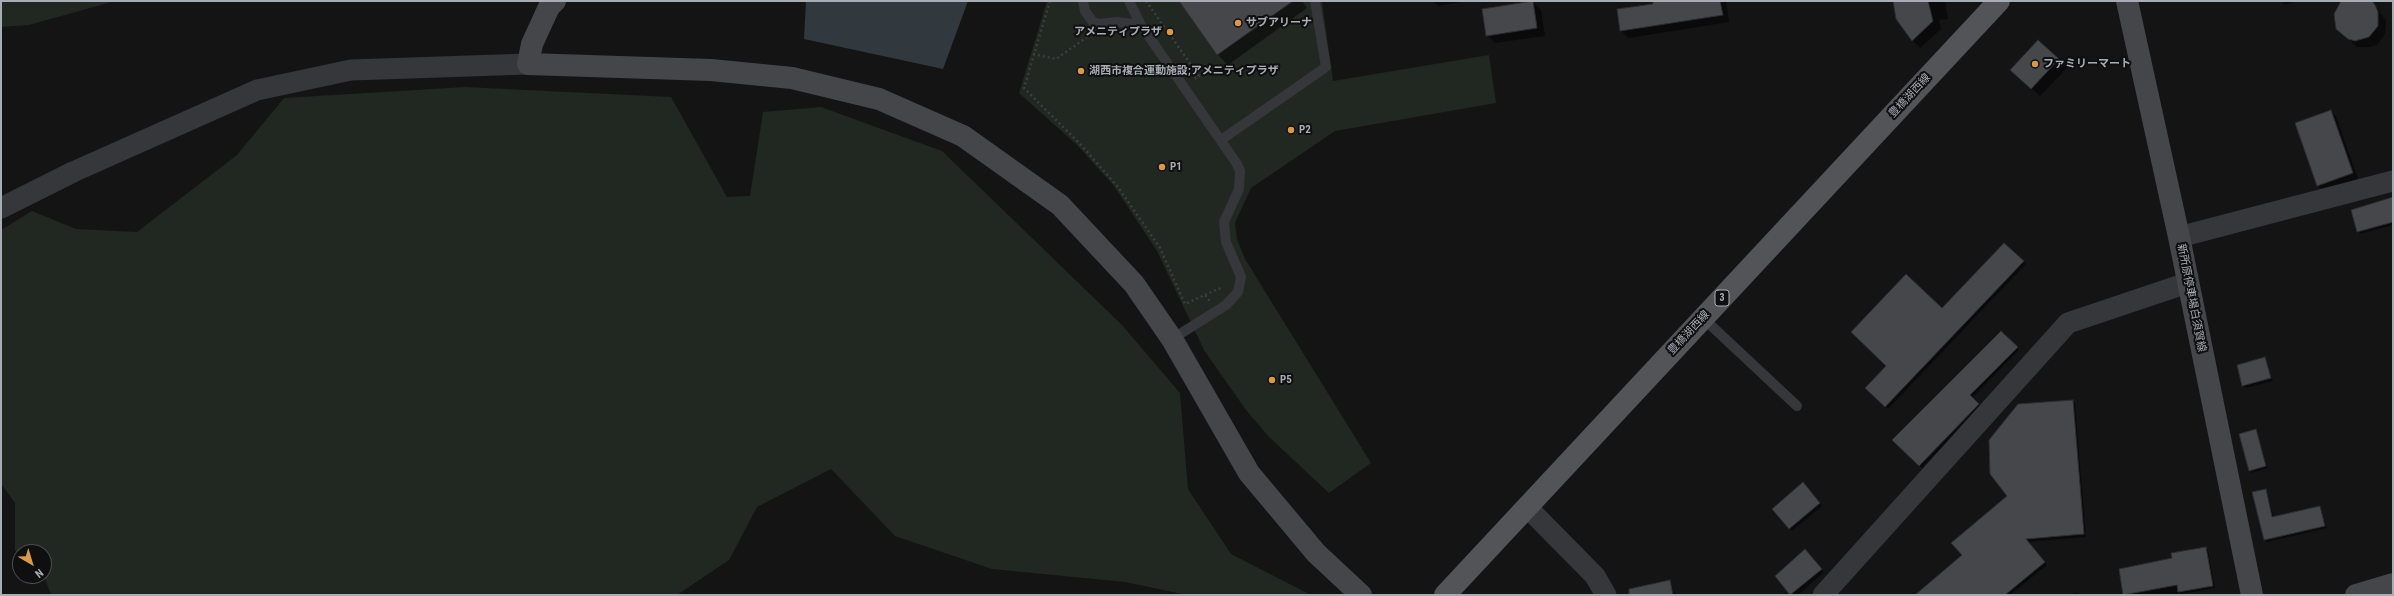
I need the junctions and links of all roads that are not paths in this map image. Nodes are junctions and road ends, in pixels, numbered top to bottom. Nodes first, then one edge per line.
1 (555, 1) edge
2 (1084, 1) edge
3 (1129, 1) edge
4 (1315, 1) edge
5 (1999, 1) edge
6 (2127, 1) edge
7 (1142, 24) junction
8 (528, 64) junction
9 (1221, 140) junction
10 (2393, 181) edge
11 (1, 208) edge
12 (2179, 237) junction
13 (2187, 283) junction
14 (1703, 318) junction
15 (1172, 339) junction
16 (1798, 406) dead end
17 (1527, 507) junction
18 (2393, 584) edge
19 (1361, 595) edge
20 (1445, 595) edge
21 (1606, 595) edge
22 (1823, 595) edge
23 (2252, 595) edge
24 (2356, 595) edge

1 - 8 street
2 - 7 lane
3 - 7 lane
4 - 9 lane
5 - 14 main road, 豊橋湖西線 / 3
6 - 12 street, 新所原停車場白須賀線
7 - 9 lane
8 - 11 street
8 - 15 street
9 - 15 lane
10 - 12 street
12 - 13 street, 新所原停車場白須賀線
13 - 22 street
13 - 23 street, 新所原停車場白須賀線
14 - 16 lane
14 - 17 main road, 豊橋湖西線 / 3
15 - 19 street
17 - 20 main road, 豊橋湖西線 / 3
17 - 21 street
18 - 24 street

